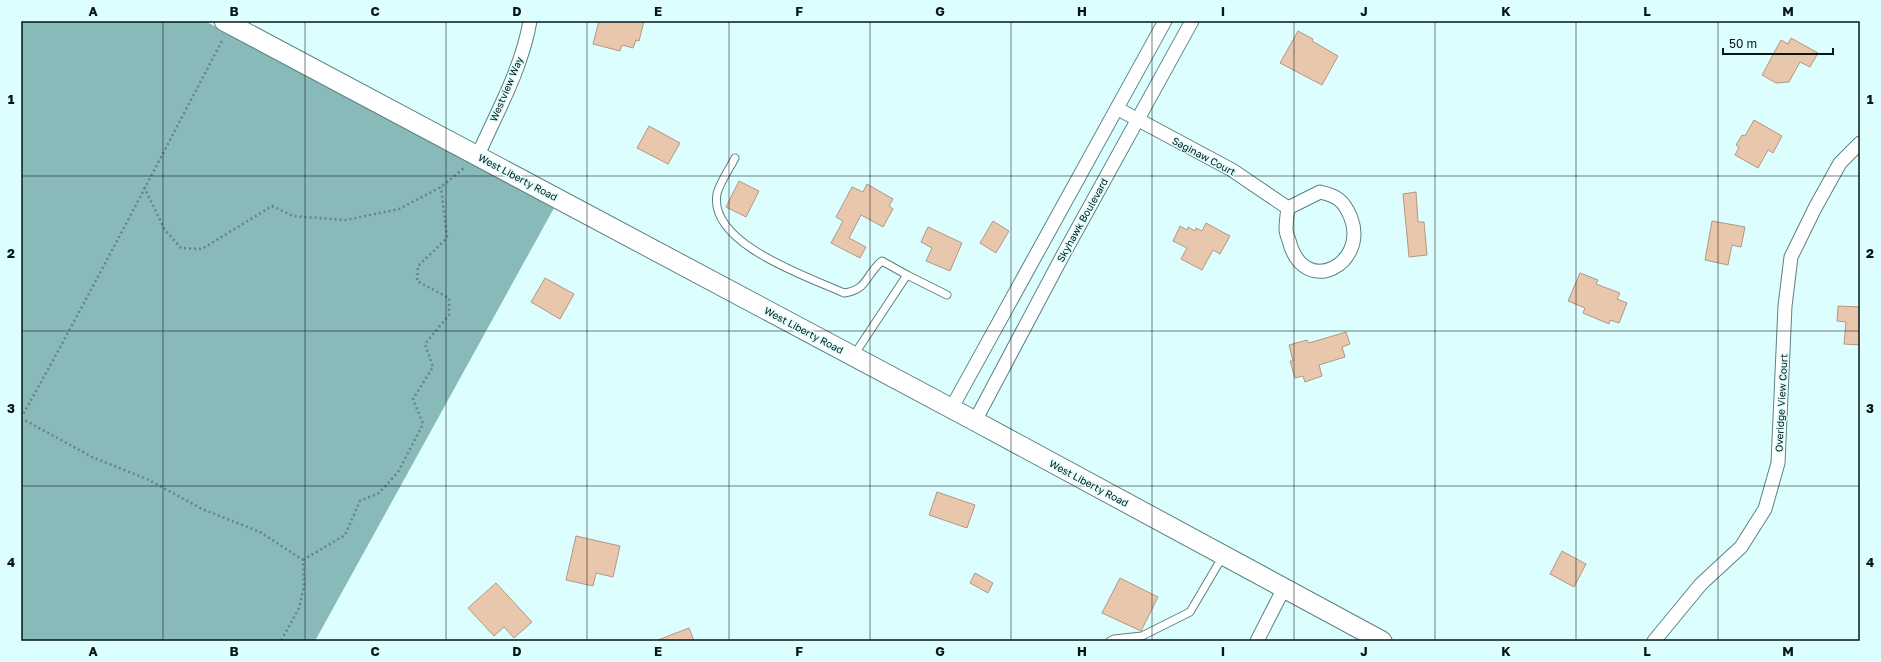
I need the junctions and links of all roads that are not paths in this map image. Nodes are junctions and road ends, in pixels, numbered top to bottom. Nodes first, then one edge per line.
1 (530, 21) edge
2 (1165, 21) edge
3 (1192, 21) edge
4 (228, 23) edge
5 (1118, 109) junction
6 (1138, 121) junction
7 (1860, 143) edge
8 (478, 156) junction
9 (735, 158) dead end
10 (1288, 208) junction
11 (907, 275) junction
12 (947, 295) dead end
13 (853, 356) junction
14 (951, 409) junction
15 (975, 421) junction
16 (1223, 555) junction
17 (1284, 588) junction
18 (1110, 641) edge
19 (1257, 641) edge
20 (1382, 641) edge
21 (1654, 641) edge

1 - 8 street, Westview Way
2 - 5 street
3 - 6 street, Skyhawk Boulevard
4 - 8 main road, West Liberty Road
5 - 6 street, Saginaw Court
5 - 14 street
6 - 10 street, Saginaw Court
6 - 15 street, Skyhawk Boulevard
7 - 21 street, Overidge View Court
8 - 13 main road, West Liberty Road
9 - 11 lane
10 - 10 street
11 - 12 lane
11 - 13 lane
13 - 14 main road, West Liberty Road
14 - 15 main road, West Liberty Road
15 - 16 main road, West Liberty Road
16 - 17 main road, West Liberty Road
16 - 18 lane
17 - 19 street
17 - 20 main road, West Liberty Road

